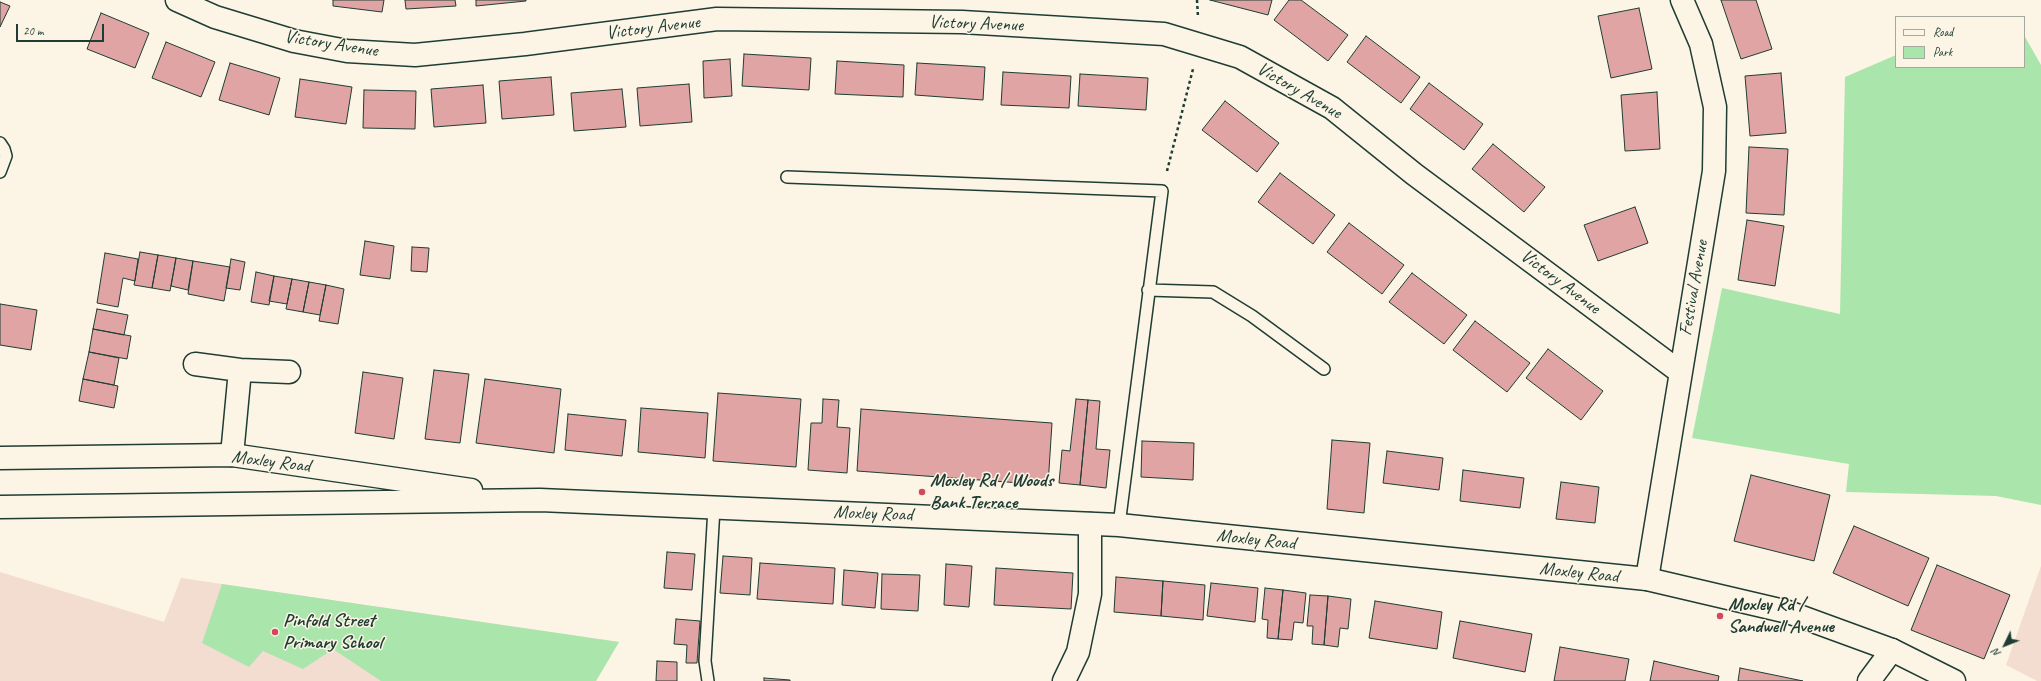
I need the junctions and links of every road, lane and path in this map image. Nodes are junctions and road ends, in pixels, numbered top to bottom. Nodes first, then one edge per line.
1 (177, 0) edge
2 (1197, 0) edge
3 (1682, 0) edge
4 (1199, 45) junction
5 (0, 143) edge
6 (0, 172) edge
7 (787, 177) dead end
8 (1162, 190) junction
9 (1148, 290) junction
10 (195, 364) dead end
11 (1324, 369) dead end
12 (240, 370) junction
13 (289, 372) dead end
14 (1680, 372) junction
15 (232, 455) junction
16 (0, 458) edge
17 (540, 500) junction
18 (0, 507) edge
19 (714, 508) junction
20 (1090, 524) junction
21 (1119, 526) junction
22 (1647, 580) junction
23 (1892, 650) junction
24 (708, 681) edge
25 (1064, 681) edge
26 (1869, 681) edge
27 (1954, 681) edge

1 - 4 street, Victory Avenue
2 - 4 path
3 - 14 street, Festival Avenue
4 - 8 path
4 - 14 street, Victory Avenue
5 - 6 lane
7 - 8 lane
8 - 9 lane
9 - 11 lane
9 - 21 lane
10 - 12 street
12 - 13 street
12 - 15 street
14 - 22 street, Festival Avenue
15 - 16 street, Moxley Road
15 - 17 street, Moxley Road
17 - 18 street, Moxley Road
17 - 19 street, Moxley Road
19 - 20 street, Moxley Road
19 - 24 lane
20 - 21 street, Moxley Road
20 - 25 street
21 - 22 street, Moxley Road
22 - 23 street, Moxley Road
23 - 26 street
23 - 27 street, Moxley Road

